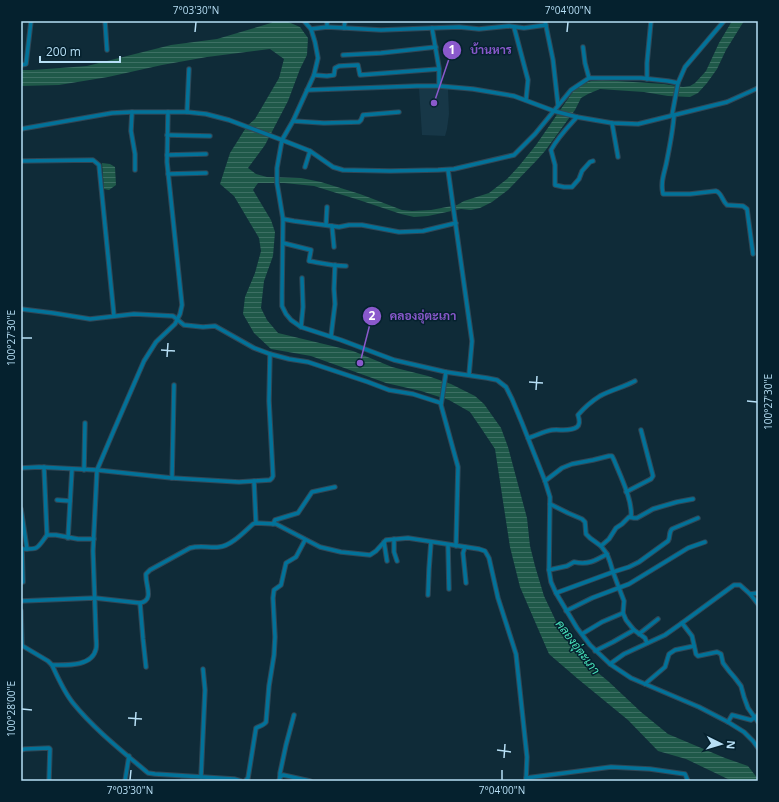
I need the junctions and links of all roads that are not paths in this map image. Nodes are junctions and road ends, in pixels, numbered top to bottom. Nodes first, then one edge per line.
1 (30, 21) edge
2 (105, 21) edge
3 (304, 21) edge
4 (327, 21) edge
5 (345, 21) edge
6 (651, 21) edge
7 (724, 21) edge
8 (545, 23) edge
9 (327, 27) junction
10 (514, 27) junction
11 (344, 28) junction
12 (432, 28) junction
13 (311, 30) junction
14 (436, 47) junction
15 (583, 47) dead end
16 (107, 50) dead end
17 (343, 55) dead end
18 (21, 65) edge
19 (189, 69) dead end
20 (440, 69) junction
21 (314, 74) junction
22 (589, 78) junction
23 (647, 79) junction
24 (678, 83) junction
25 (439, 86) junction
26 (758, 88) edge
27 (307, 90) junction
28 (526, 100) junction
29 (558, 105) junction
30 (554, 111) junction
31 (132, 112) junction
32 (168, 112) junction
33 (187, 112) junction
34 (399, 112) dead end
35 (673, 115) junction
36 (577, 117) junction
37 (293, 121) junction
38 (612, 123) junction
39 (21, 129) edge
40 (167, 135) junction
41 (210, 136) dead end
42 (282, 140) junction
43 (310, 151) junction
44 (206, 154) dead end
45 (167, 155) junction
46 (618, 157) dead end
47 (21, 161) edge
48 (593, 161) dead end
49 (305, 167) dead end
50 (135, 170) dead end
51 (448, 170) junction
52 (206, 173) dead end
53 (168, 174) junction
54 (327, 207) dead end
55 (283, 219) junction
56 (456, 223) junction
57 (326, 225) junction
58 (332, 226) junction
59 (283, 243) junction
60 (334, 247) dead end
61 (753, 254) dead end
62 (335, 265) junction
63 (346, 266) dead end
64 (302, 278) dead end
65 (21, 309) edge
66 (114, 316) junction
67 (177, 319) junction
68 (301, 327) junction
69 (331, 336) junction
70 (270, 354) junction
71 (446, 372) junction
72 (469, 376) junction
73 (635, 381) dead end
74 (174, 385) dead end
75 (441, 402) junction
76 (85, 423) dead end
77 (641, 430) dead end
78 (528, 438) junction
79 (44, 467) junction
80 (21, 468) edge
81 (72, 469) junction
82 (84, 470) junction
83 (97, 470) junction
84 (172, 478) junction
85 (254, 481) junction
86 (544, 481) junction
87 (335, 487) dead end
88 (626, 492) junction
89 (693, 499) dead end
90 (57, 500) dead end
91 (70, 501) junction
92 (550, 504) junction
93 (21, 509) edge
94 (631, 517) junction
95 (698, 518) dead end
96 (256, 523) junction
97 (273, 524) junction
98 (47, 535) junction
99 (68, 538) junction
100 (94, 539) junction
101 (394, 539) junction
102 (305, 540) junction
103 (384, 542) junction
104 (431, 542) junction
105 (705, 542) dead end
106 (448, 545) junction
107 (456, 546) junction
108 (601, 546) junction
109 (465, 547) junction
110 (21, 549) edge
111 (27, 549) junction
112 (607, 554) junction
113 (387, 561) dead end
114 (397, 561) dead end
115 (549, 570) junction
116 (613, 572) junction
117 (23, 582) dead end
118 (466, 583) dead end
119 (619, 588) junction
120 (449, 589) dead end
121 (758, 592) edge
122 (556, 593) junction
123 (750, 594) junction
124 (428, 595) dead end
125 (95, 598) junction
126 (21, 601) edge
127 (140, 603) junction
128 (758, 604) edge
129 (21, 611) edge
130 (566, 611) junction
131 (623, 613) junction
132 (658, 619) dead end
133 (682, 623) junction
134 (634, 630) junction
135 (582, 634) junction
136 (639, 634) junction
137 (647, 643) junction
138 (22, 646) edge
139 (694, 646) junction
140 (595, 651) junction
141 (610, 664) junction
142 (52, 665) junction
143 (146, 667) dead end
144 (203, 669) dead end
145 (645, 684) junction
146 (294, 715) dead end
147 (756, 716) edge
148 (728, 722) junction
149 (758, 722) edge
150 (758, 739) edge
151 (753, 741) junction
152 (758, 748) edge
153 (21, 750) edge
154 (129, 756) junction
155 (201, 777) junction
156 (280, 779) edge
157 (526, 779) edge
158 (49, 781) edge
159 (125, 781) edge
160 (241, 781) edge
161 (245, 781) edge
162 (310, 781) edge
163 (688, 781) edge

1 - 18 street
2 - 16 street
3 - 13 street
4 - 9 street
5 - 11 street
6 - 23 street
7 - 24 street
8 - 10 street
8 - 29 street
9 - 11 street
9 - 13 street
10 - 12 street
10 - 28 street
11 - 12 street
12 - 14 street
13 - 21 street
14 - 17 street
14 - 20 street
15 - 22 street
19 - 33 street
20 - 21 street
20 - 25 street
21 - 27 street
22 - 23 street
22 - 29 street
23 - 24 street
24 - 35 street
25 - 27 street
25 - 28 street
26 - 35 street
27 - 37 street
28 - 30 street
29 - 30 street
30 - 36 street
30 - 51 street
31 - 32 street
31 - 39 street
31 - 50 street
32 - 33 street
32 - 40 street
33 - 42 street
34 - 37 street
35 - 38 street
35 - 61 street
36 - 38 street
36 - 48 street
37 - 42 street
38 - 46 street
40 - 41 street
40 - 45 street
42 - 43 street
42 - 55 street
43 - 49 street
43 - 51 street
44 - 45 street
45 - 53 street
47 - 66 street
51 - 56 street
52 - 53 street
53 - 67 street
54 - 57 street
55 - 57 street
55 - 59 street
56 - 58 street
56 - 72 street
57 - 58 street
58 - 60 street
59 - 62 street
59 - 68 street
62 - 63 street
62 - 69 street
64 - 68 street
65 - 66 street
66 - 67 street
67 - 70 street
67 - 83 street
68 - 69 street
69 - 71 street
70 - 75 street
70 - 85 street
71 - 72 street
71 - 75 street
72 - 78 street
73 - 78 street
74 - 84 street
75 - 107 street
76 - 82 street
77 - 88 street
78 - 86 street
79 - 80 street
79 - 81 street
79 - 98 street
81 - 82 street
81 - 91 street
82 - 83 street
83 - 84 street
83 - 100 street
84 - 85 street
85 - 96 street
86 - 88 street
86 - 92 street
87 - 97 street
88 - 94 street
89 - 94 street
90 - 91 street
91 - 99 street
92 - 108 street
92 - 115 street
93 - 111 street
94 - 108 street
95 - 116 street
96 - 97 street
96 - 127 street
97 - 102 street
98 - 99 street
98 - 111 street
99 - 100 street
100 - 125 street
101 - 103 street
101 - 104 street
101 - 114 street
102 - 103 street
102 - 161 street
103 - 113 street
104 - 106 street
104 - 124 street
105 - 119 street
106 - 107 street
106 - 120 street
107 - 109 street
108 - 112 street
109 - 118 street
109 - 157 street
110 - 111 street
110 - 117 street
112 - 115 street
112 - 116 street
115 - 122 street
116 - 119 street
116 - 122 street
119 - 130 street
119 - 131 street
121 - 123 street
122 - 130 street
123 - 128 street
123 - 133 street
125 - 126 street
125 - 127 street
125 - 142 street
127 - 143 street
129 - 138 street
130 - 135 street
131 - 134 street
131 - 135 street
132 - 136 street
133 - 137 street
133 - 139 street
134 - 136 street
134 - 140 street
135 - 140 street
136 - 137 street
137 - 141 street
138 - 142 street
139 - 145 street
139 - 147 street
140 - 141 street
141 - 145 street
142 - 154 street
144 - 155 street
145 - 148 street
146 - 156 street
147 - 148 street
147 - 149 street
148 - 151 street
150 - 151 street
151 - 152 street
153 - 158 street
154 - 155 street
154 - 159 street
155 - 160 street
156 - 162 street
157 - 163 street

